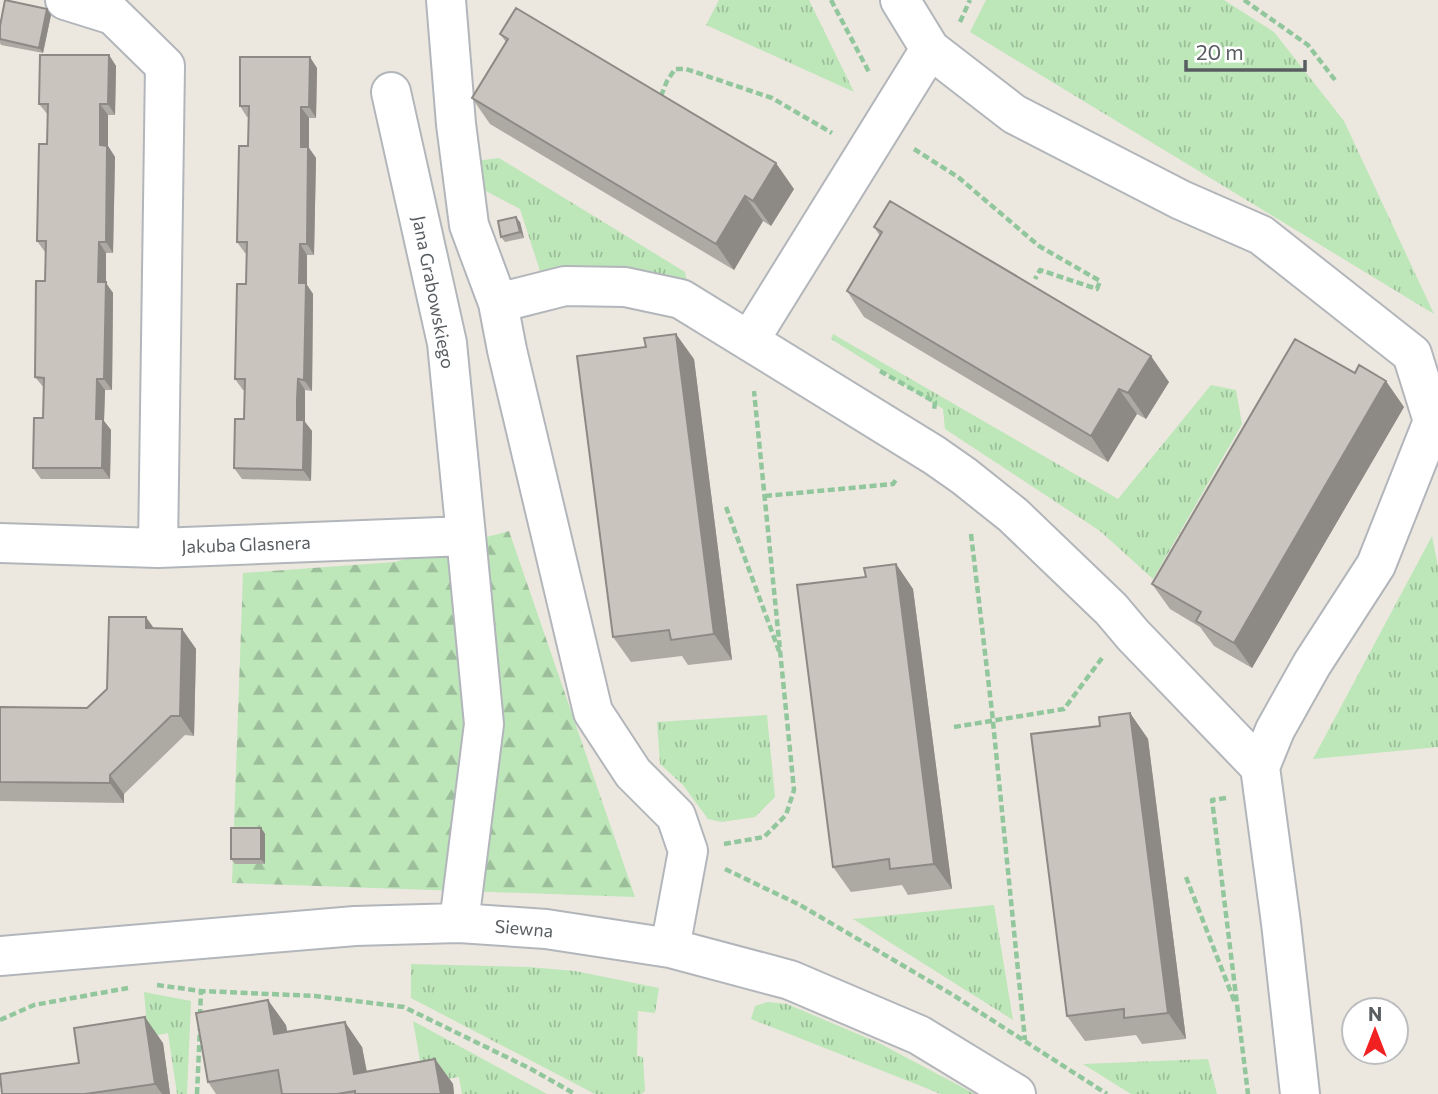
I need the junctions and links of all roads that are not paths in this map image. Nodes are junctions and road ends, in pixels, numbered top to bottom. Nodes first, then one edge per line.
1 (65, 0) edge
2 (446, 0) edge
3 (900, 0) edge
4 (930, 49) junction
5 (391, 92) dead end
6 (498, 303) junction
7 (749, 341) junction
8 (466, 536) junction
9 (0, 543) edge
10 (158, 548) junction
11 (1260, 767) junction
12 (459, 923) junction
13 (670, 948) junction
14 (0, 956) edge
15 (1016, 1094) edge
16 (1300, 1094) edge

1 - 10 street, Jakuba Glasnera
2 - 6 street
3 - 4 street
4 - 7 street
4 - 11 street
5 - 8 street, Jana Grabowskiego
6 - 7 street
6 - 13 street
7 - 11 street
8 - 10 street, Jakuba Glasnera
8 - 12 street
9 - 10 street
11 - 16 street
12 - 13 street, Siewna
12 - 14 street, Siewna
13 - 15 street, Siewna

